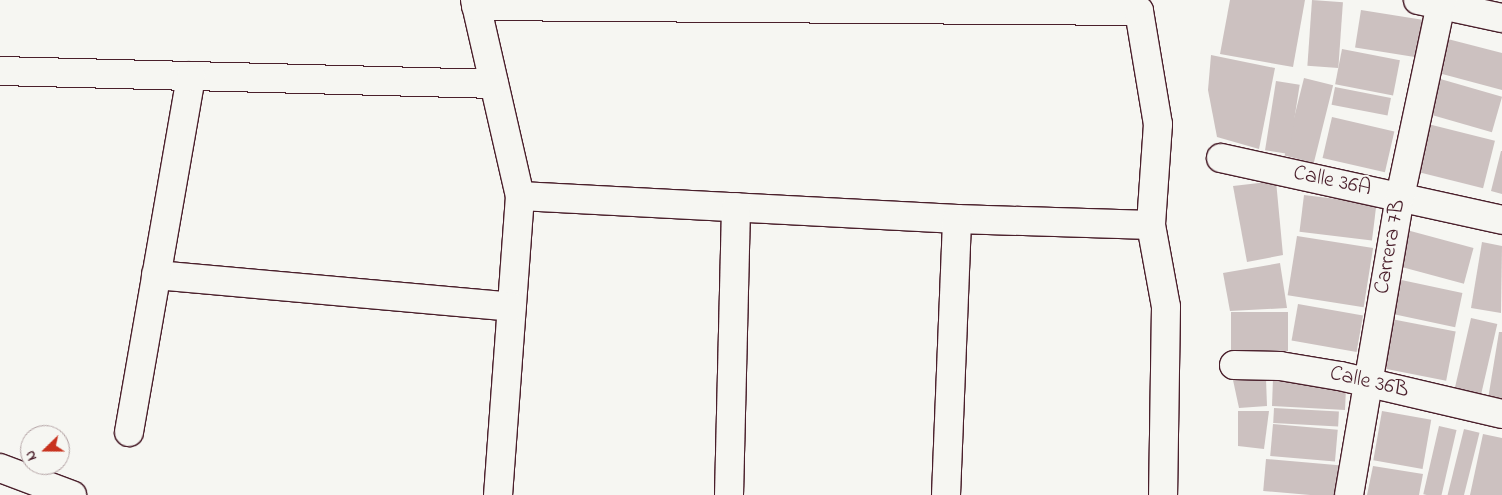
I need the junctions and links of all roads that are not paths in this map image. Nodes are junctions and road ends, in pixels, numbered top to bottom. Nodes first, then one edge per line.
1 (1434, 2) edge
2 (476, 3) edge
3 (1502, 18) edge
4 (0, 71) edge
5 (191, 76) junction
6 (494, 84) junction
7 (1221, 158) dead end
8 (520, 196) junction
9 (1400, 197) junction
10 (736, 207) junction
11 (957, 219) junction
12 (1502, 220) edge
13 (1151, 225) junction
14 (156, 276) junction
15 (512, 307) junction
16 (1234, 365) dead end
17 (1366, 382) junction
18 (1502, 414) edge
19 (129, 432) dead end
20 (0, 468) edge
21 (72, 495) edge
22 (498, 495) edge
23 (729, 495) edge
24 (946, 495) edge
25 (1163, 495) edge
26 (1349, 495) edge

1 - 3 street
1 - 9 street, Carrera 7B
2 - 6 street
2 - 13 street
4 - 5 street
5 - 6 street
5 - 14 street
6 - 8 street
7 - 9 street, Calle 36A
8 - 10 street
8 - 15 street
9 - 12 street, Calle 36A
9 - 17 street, Carrera 7B
10 - 11 street
10 - 23 street
11 - 13 street
11 - 24 street
13 - 25 street
14 - 15 street
14 - 19 street
15 - 22 street
16 - 17 street, Calle 36B
17 - 18 street, Calle 36B
17 - 26 street, Carrera 7B
20 - 21 street

